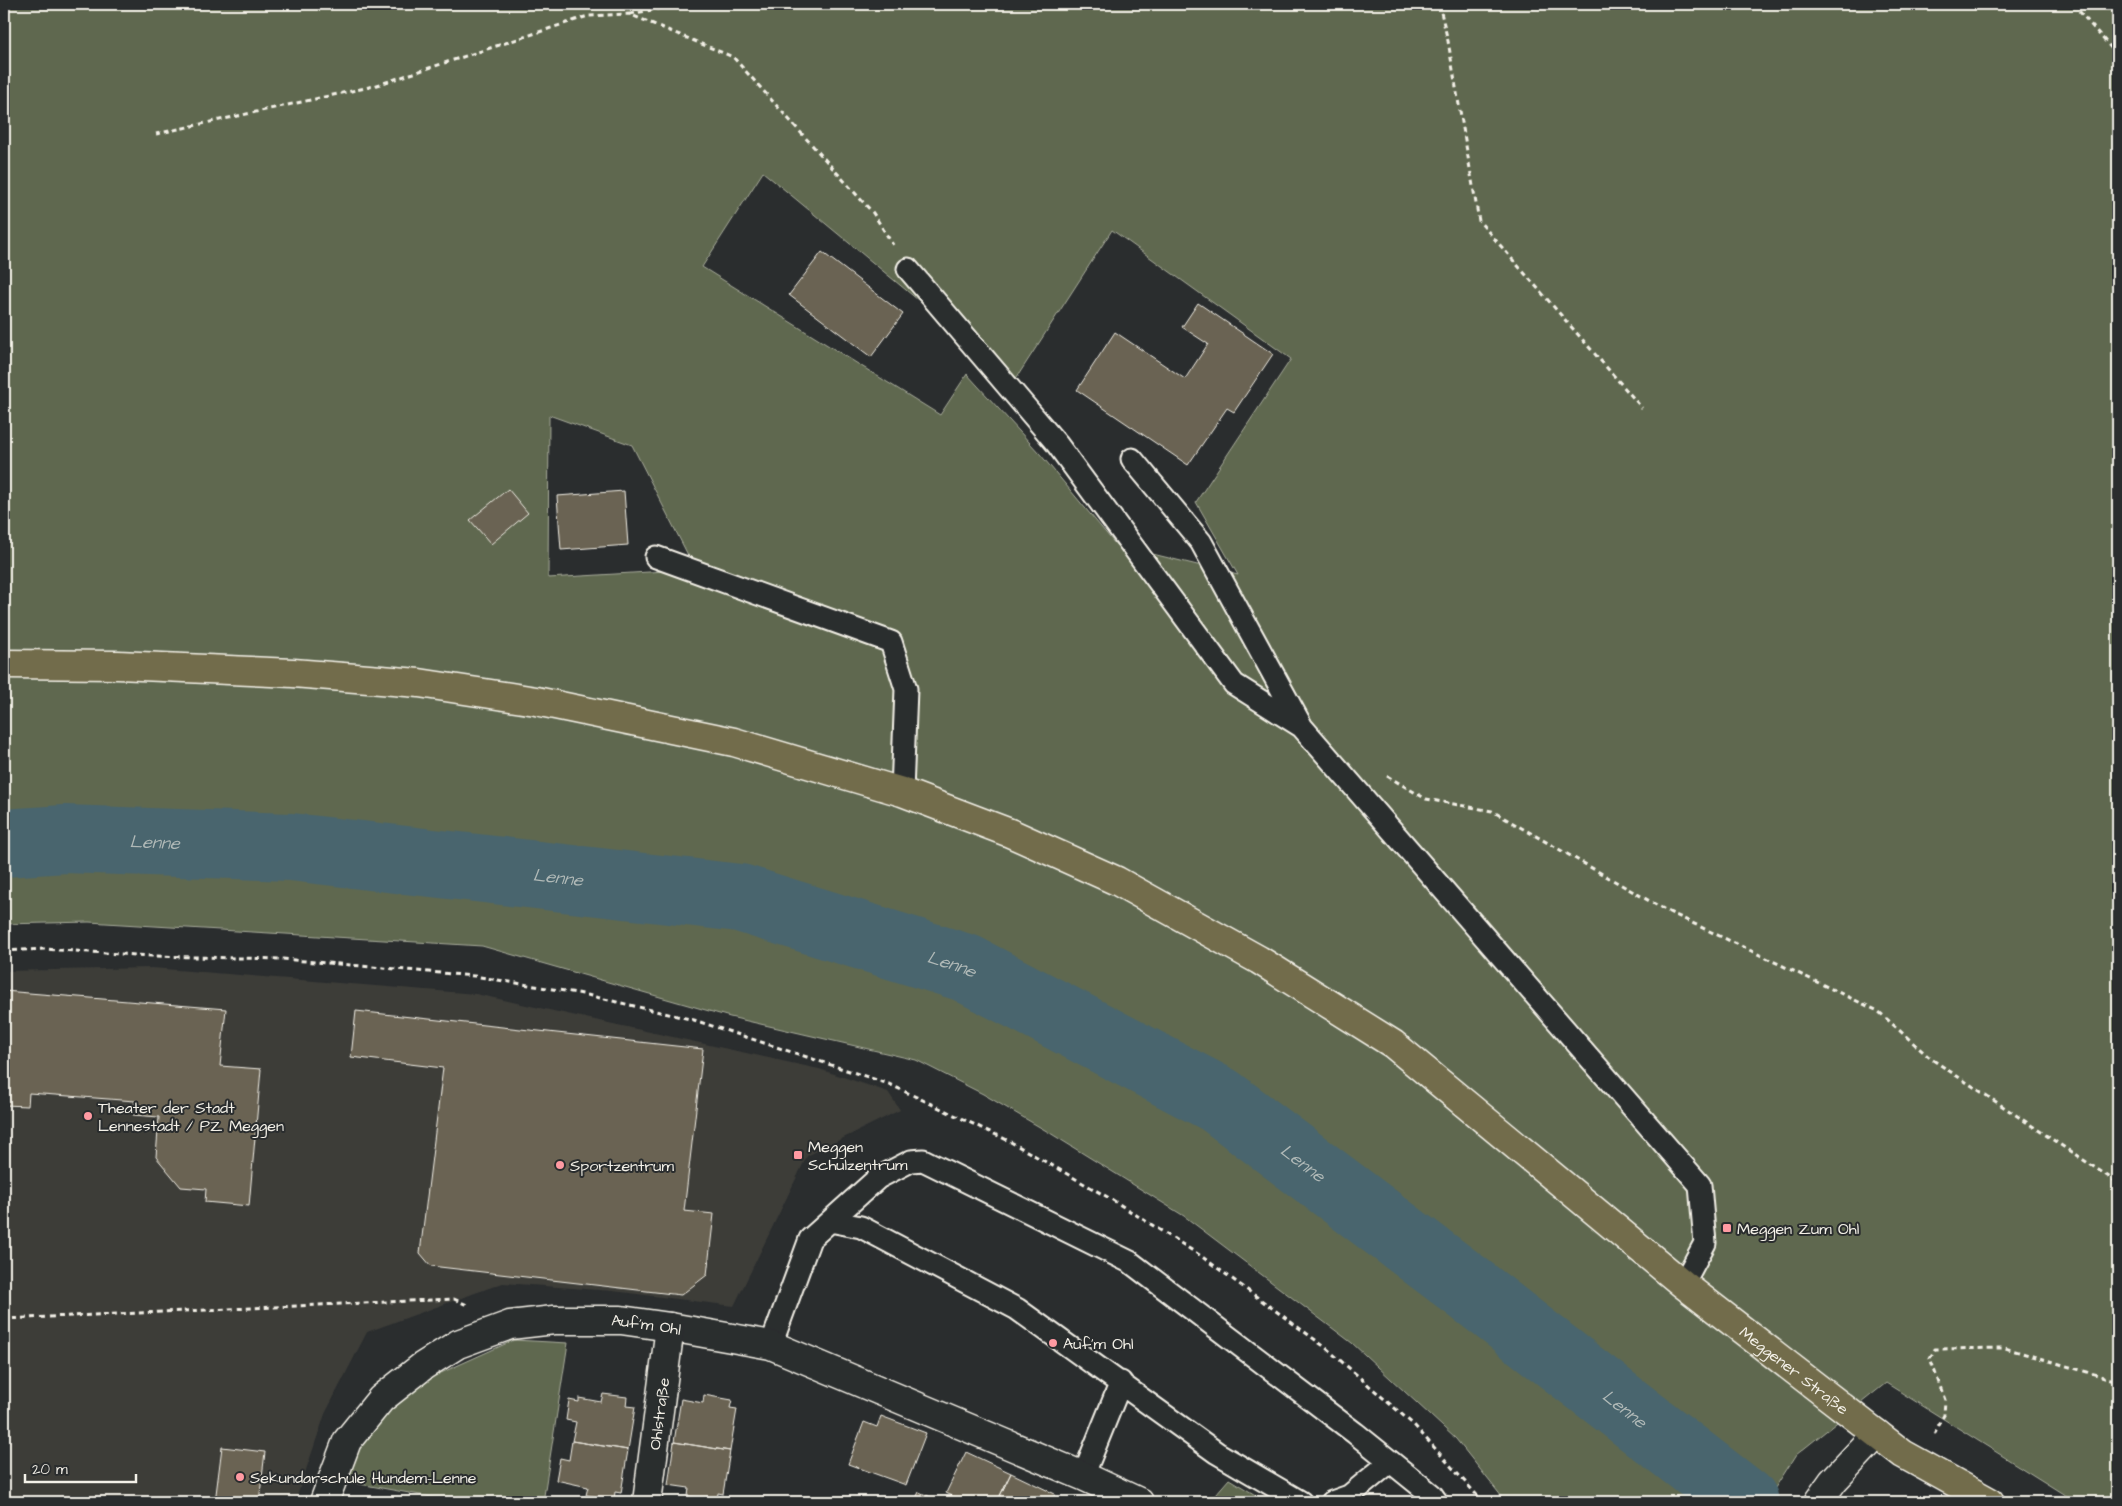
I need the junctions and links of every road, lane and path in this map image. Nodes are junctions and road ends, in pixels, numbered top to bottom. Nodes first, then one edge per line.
1 (684, 4) edge
2 (1439, 4) edge
3 (2074, 4) edge
4 (629, 14) junction
5 (2118, 56) edge
6 (156, 134) dead end
7 (908, 269) joint
8 (1642, 408) dead end
9 (1132, 459) dead end
10 (656, 557) dead end
11 (4, 664) edge
12 (1302, 727) junction
13 (1385, 775) dead end
14 (902, 792) junction
15 (4, 951) edge
16 (2118, 1183) edge
17 (830, 1221) junction
18 (1684, 1284) junction
19 (4, 1320) edge
20 (510, 1325) junction
21 (670, 1326) junction
22 (772, 1345) junction
23 (2118, 1381) edge
24 (1121, 1382) junction
25 (1877, 1434) junction
26 (1390, 1462) junction
27 (1919, 1463) junction
28 (1083, 1476) junction
29 (1826, 1491) edge
30 (324, 1502) edge
31 (647, 1502) edge
32 (1139, 1502) edge
33 (1301, 1502) edge
34 (1332, 1502) edge
35 (1438, 1502) edge
36 (1482, 1502) edge
37 (1990, 1502) edge

1 - 4 path
2 - 8 path
3 - 5 path
4 - 6 path
4 - 7 path
7 - 12 lane
9 - 12 lane
10 - 14 lane
11 - 14 main road, Meggener Straße
12 - 18 lane
13 - 16 path
14 - 18 main road, Meggener Straße
15 - 36 path
17 - 22 lane
17 - 24 lane
17 - 26 lane
18 - 25 main road, Meggener Straße
19 - 20 path
20 - 21 street, Auf'm Ohl
20 - 30 street, Auf'm Ohl
21 - 22 street, Auf'm Ohl
21 - 31 street, Ohlstraße
22 - 28 street, Auf'm Ohl
23 - 27 path
24 - 28 lane
24 - 33 lane
25 - 27 main road, Meggener Straße
25 - 29 street
26 - 34 lane
26 - 35 lane
27 - 37 main road, Meggener Straße
28 - 32 street, Auf'm Ohl

